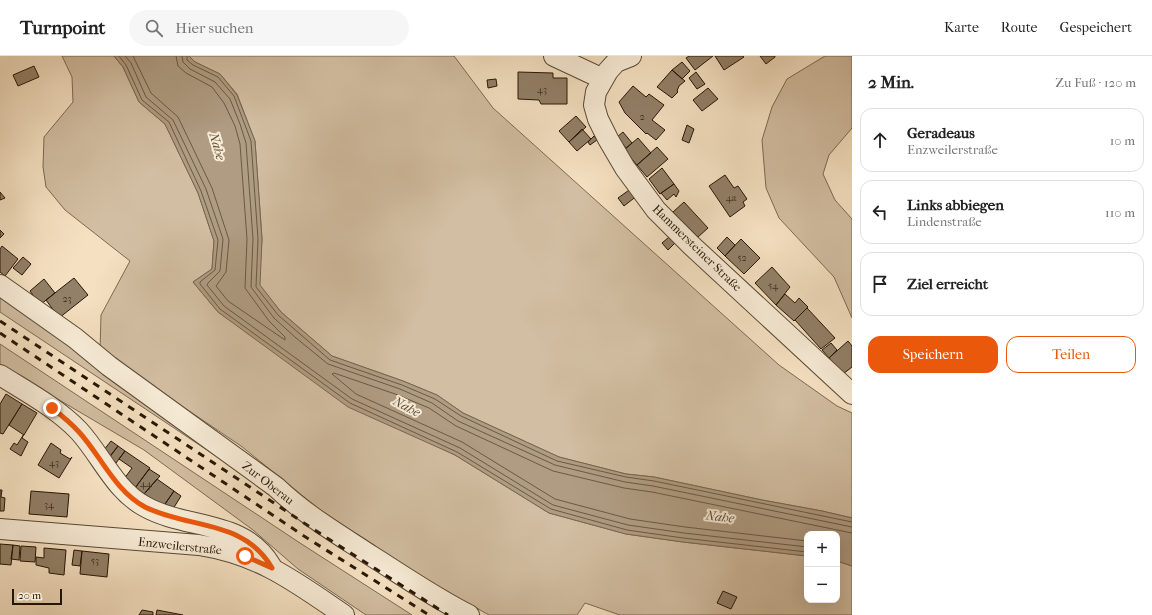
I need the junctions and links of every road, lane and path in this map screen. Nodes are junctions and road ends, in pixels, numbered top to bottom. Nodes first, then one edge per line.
1 (554, 56) edge
2 (625, 57) edge
3 (603, 79) junction
4 (0, 285) edge
5 (0, 375) edge
6 (852, 394) edge
7 (0, 529) edge
8 (272, 568) junction
9 (344, 615) edge
10 (469, 615) edge

1 - 3 street
2 - 3 street, Hammersteiner Straße
3 - 6 street, Hammersteiner Straße
4 - 10 street, Zur Oberau
5 - 8 street
7 - 8 street, Enzweilerstraße
8 - 9 street, Enzweilerstraße

